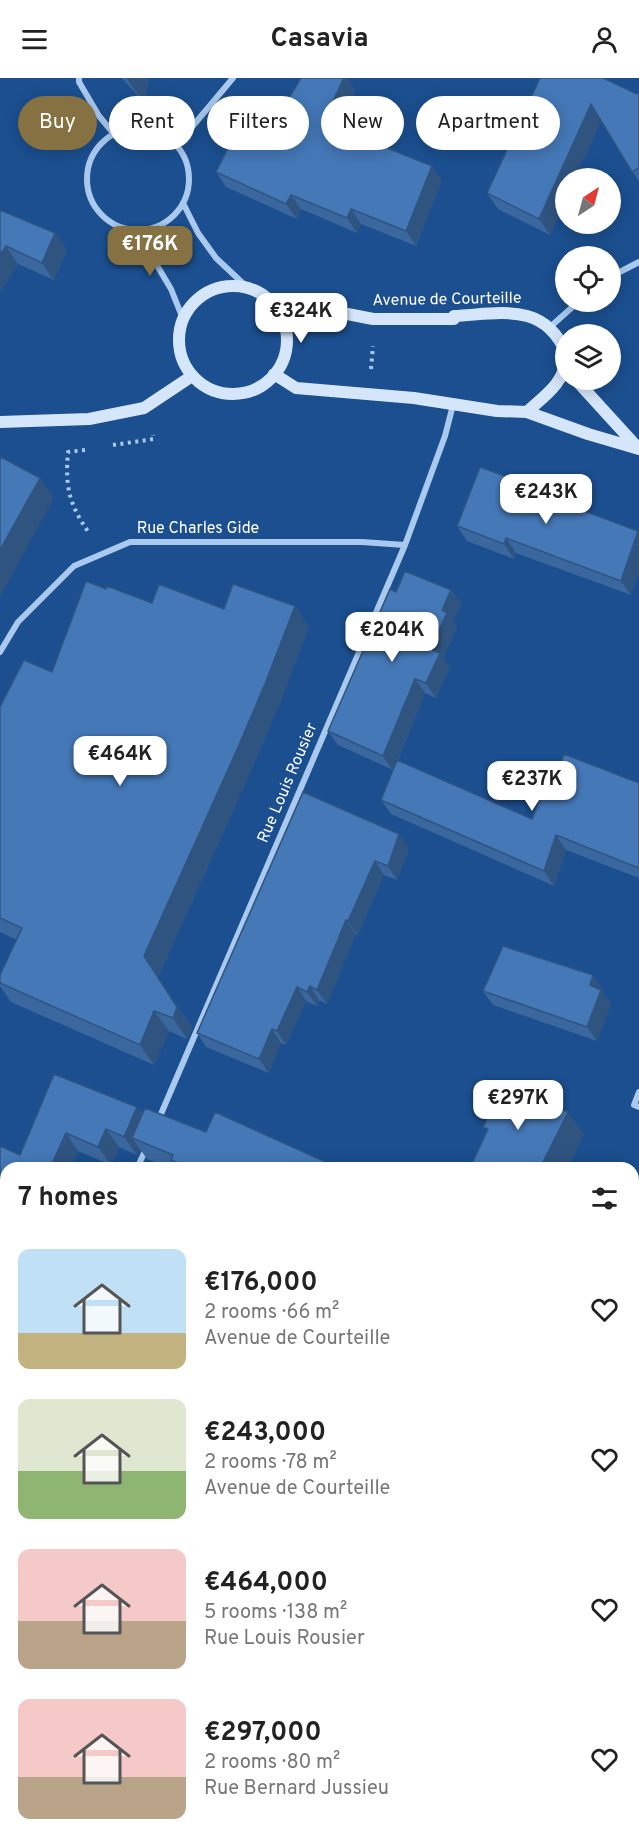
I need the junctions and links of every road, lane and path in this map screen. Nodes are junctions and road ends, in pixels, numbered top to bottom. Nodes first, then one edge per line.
1 (79, 78) edge
2 (233, 78) edge
3 (195, 123) edge
4 (109, 128) edge
5 (109, 138) edge
6 (178, 150) edge
7 (183, 203) junction
8 (127, 229) junction
9 (639, 262) edge
10 (621, 271) edge
11 (249, 289) junction
12 (277, 310) junction
13 (567, 312) edge
14 (183, 319) junction
15 (373, 319) junction
16 (549, 328) junction
17 (555, 334) edge
18 (274, 374) junction
19 (192, 376) junction
20 (555, 386) edge
21 (585, 390) edge
22 (368, 393) junction
23 (453, 405) junction
24 (144, 408) junction
25 (528, 412) junction
26 (0, 422) edge
27 (111, 446) dead end
28 (89, 449) dead end
29 (639, 449) edge
30 (405, 545) junction
31 (102, 554) junction
32 (0, 652) edge
33 (639, 1092) edge
34 (639, 1107) edge
35 (156, 1125) edge
36 (152, 1136) edge
37 (140, 1162) edge

1 - 4 street
2 - 3 street
5 - 8 street
6 - 7 street
7 - 8 street
7 - 11 street
8 - 14 street
9 - 10 street
11 - 12 street
11 - 14 street
12 - 15 street, Avenue de Courteille
12 - 18 street
13 - 16 street
14 - 19 street
15 - 16 street, Avenue de Courteille
15 - 22 path
16 - 17 street, Avenue de Courteille
18 - 19 street
18 - 22 street
19 - 24 street
20 - 25 street
21 - 29 street
22 - 23 street
23 - 25 street
23 - 30 street, Rue Louis Rousier
24 - 26 street
24 - 27 path
25 - 29 street
28 - 31 path
30 - 31 street, Rue Charles Gide
30 - 35 street, Rue Louis Rousier
31 - 32 street, Rue Charles Gide
33 - 34 street
36 - 37 street

